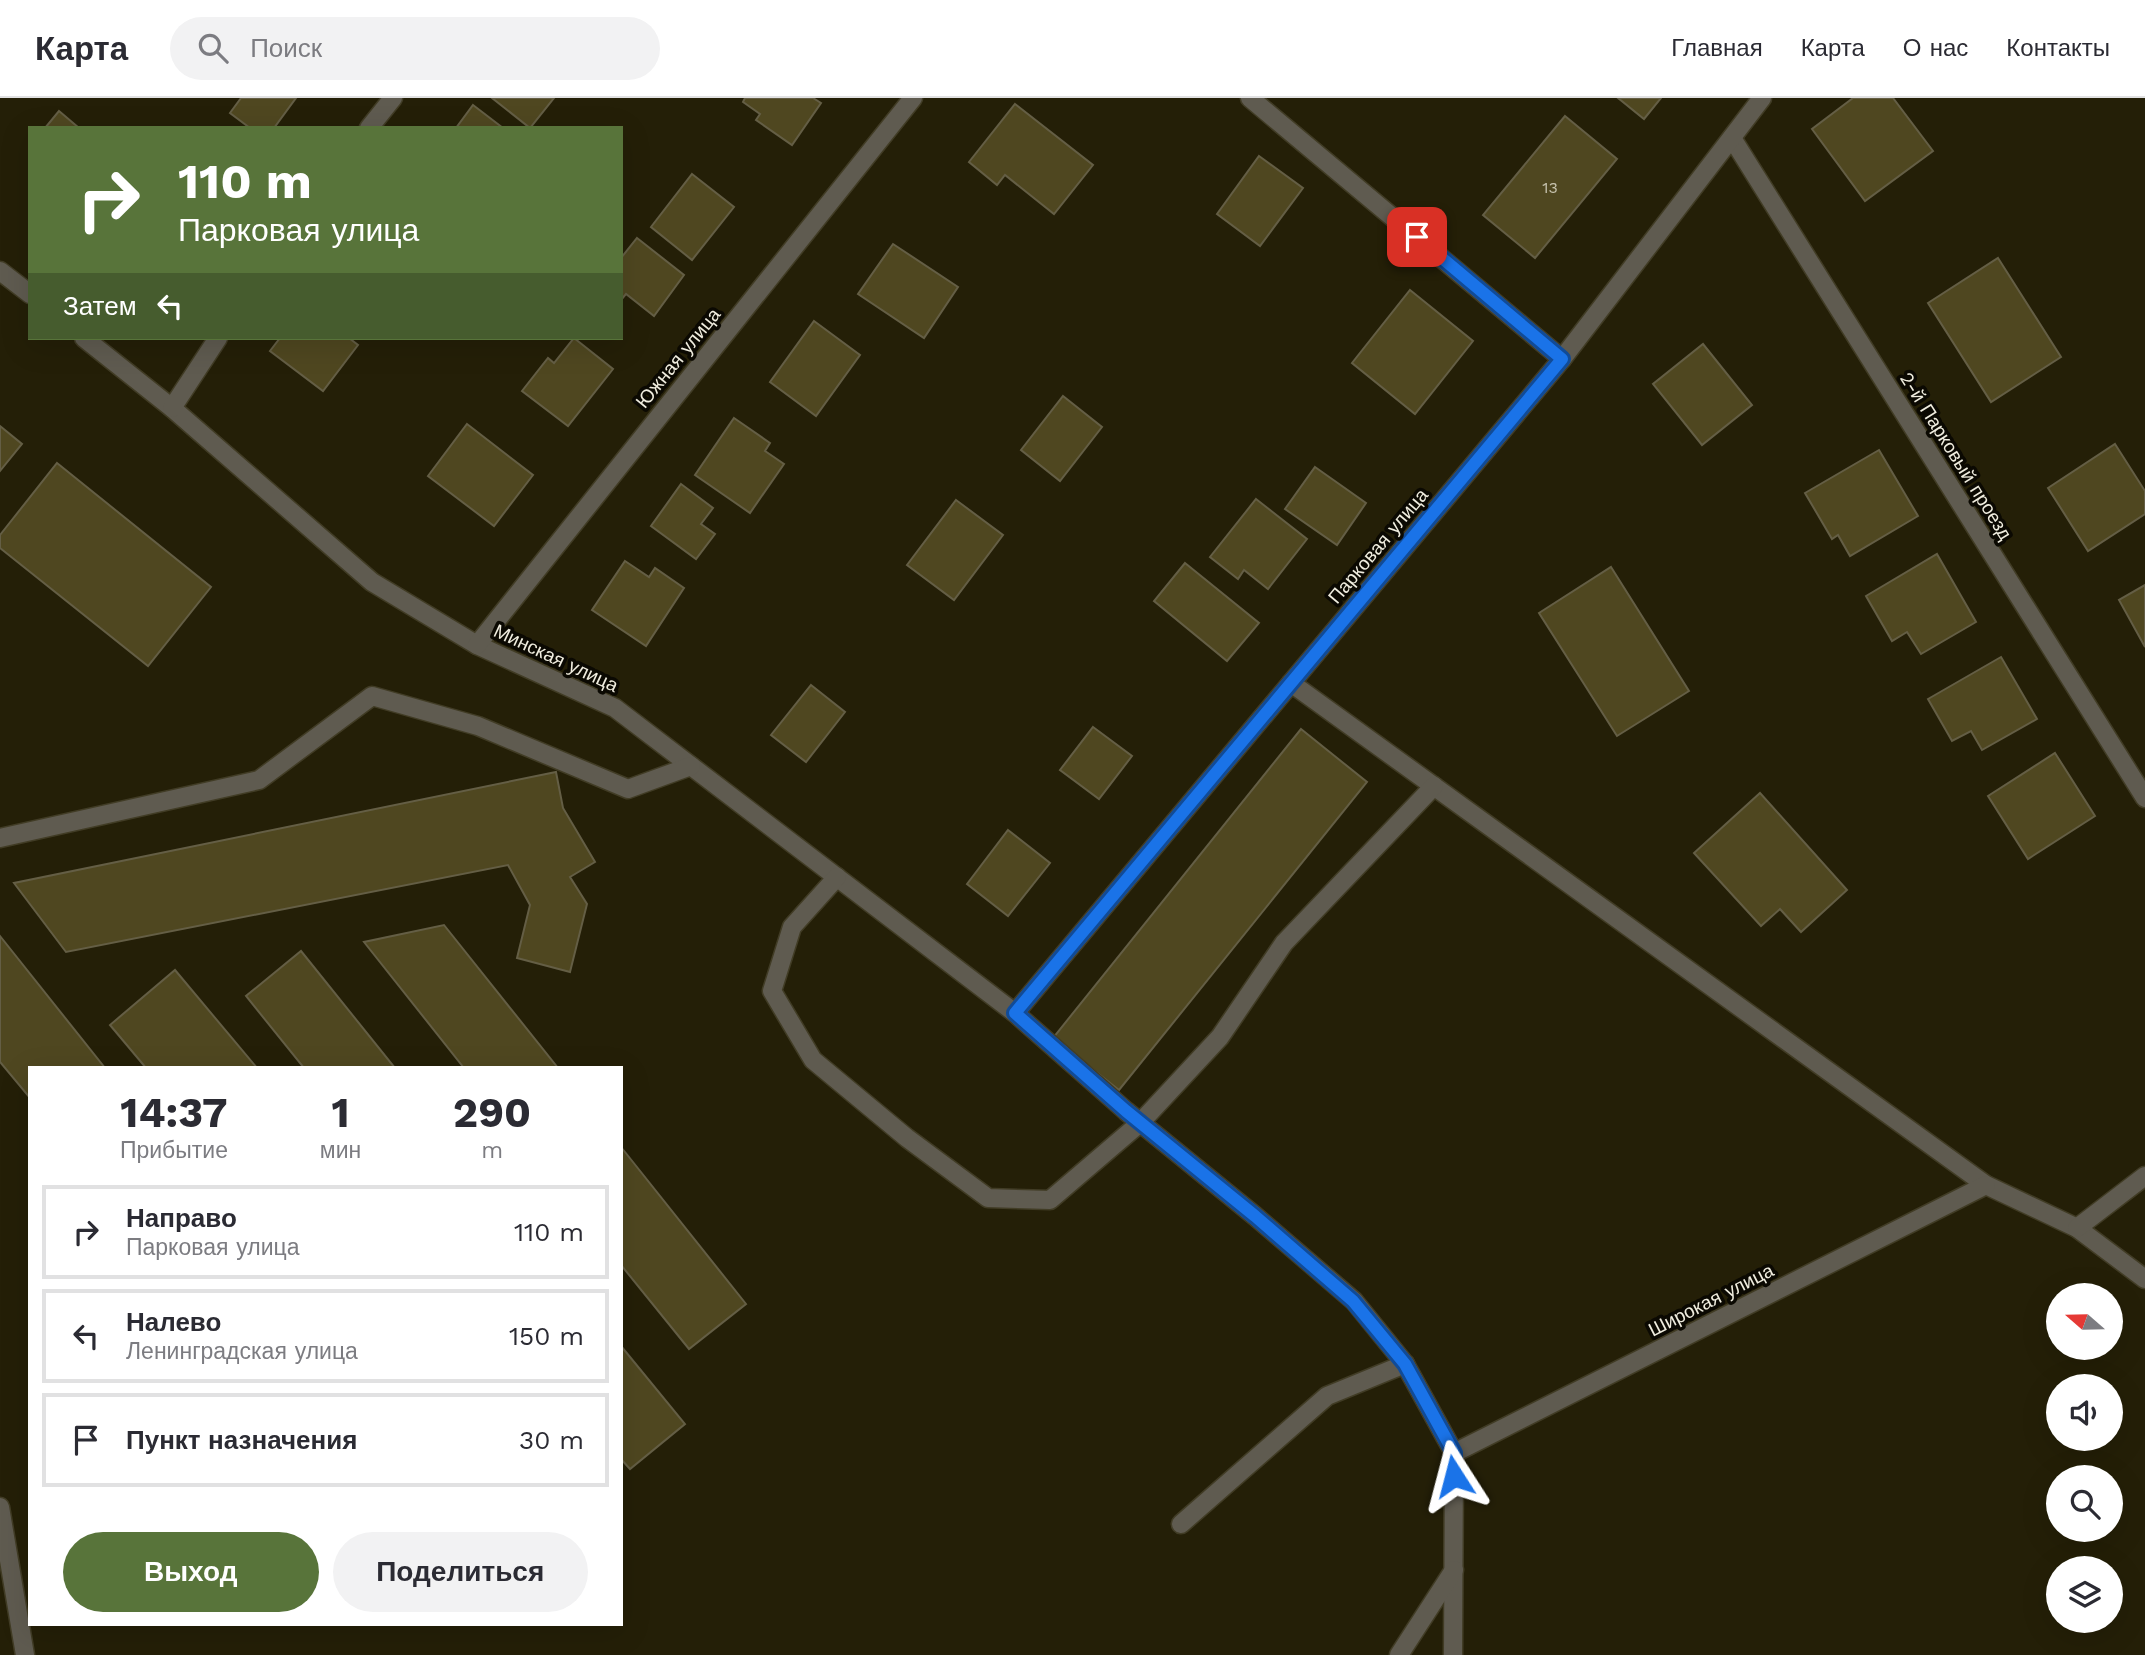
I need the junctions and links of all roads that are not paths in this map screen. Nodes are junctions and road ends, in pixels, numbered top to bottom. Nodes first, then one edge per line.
1 (393, 98) edge
2 (912, 98) edge
3 (1250, 98) edge
4 (1762, 98) edge
5 (371, 126) edge
6 (1732, 138) junction
7 (0, 271) edge
8 (28, 292) edge
9 (87, 340) edge
10 (217, 340) edge
11 (1562, 359) junction
12 (172, 408) junction
13 (477, 645) junction
14 (1291, 683) junction
15 (691, 766) junction
16 (1434, 786) junction
17 (2145, 798) edge
18 (0, 838) edge
19 (836, 877) junction
20 (1015, 1013) junction
21 (1140, 1123) junction
22 (2145, 1176) edge
23 (1986, 1185) junction
24 (2077, 1228) junction
25 (2145, 1279) edge
26 (1405, 1364) junction
27 (1454, 1453) junction
28 (0, 1507) edge
29 (1181, 1524) dead end
30 (1454, 1570) junction
31 (24, 1655) edge
32 (1399, 1655) edge
33 (1453, 1655) edge

1 - 5 street
2 - 13 street, Южная улица
3 - 11 street
4 - 6 street, Парковая улица
6 - 11 street, Парковая улица
6 - 17 street, 2-й Парковый проезд
7 - 8 street
9 - 12 street, Минская улица
10 - 12 street
11 - 14 street, Парковая улица
12 - 13 street, Минская улица
13 - 15 street, Минская улица
14 - 16 street
14 - 20 street, Парковая улица
15 - 18 street
15 - 19 street, Минская улица
16 - 21 street
16 - 23 street
19 - 20 street, Минская улица
19 - 21 street
20 - 21 street, Минская улица
21 - 26 street, Минская улица
22 - 24 street
23 - 24 street
23 - 27 street, Широкая улица
24 - 25 street
26 - 27 street, Минская улица
26 - 29 street
27 - 30 street
28 - 31 street
30 - 32 street
30 - 33 street

